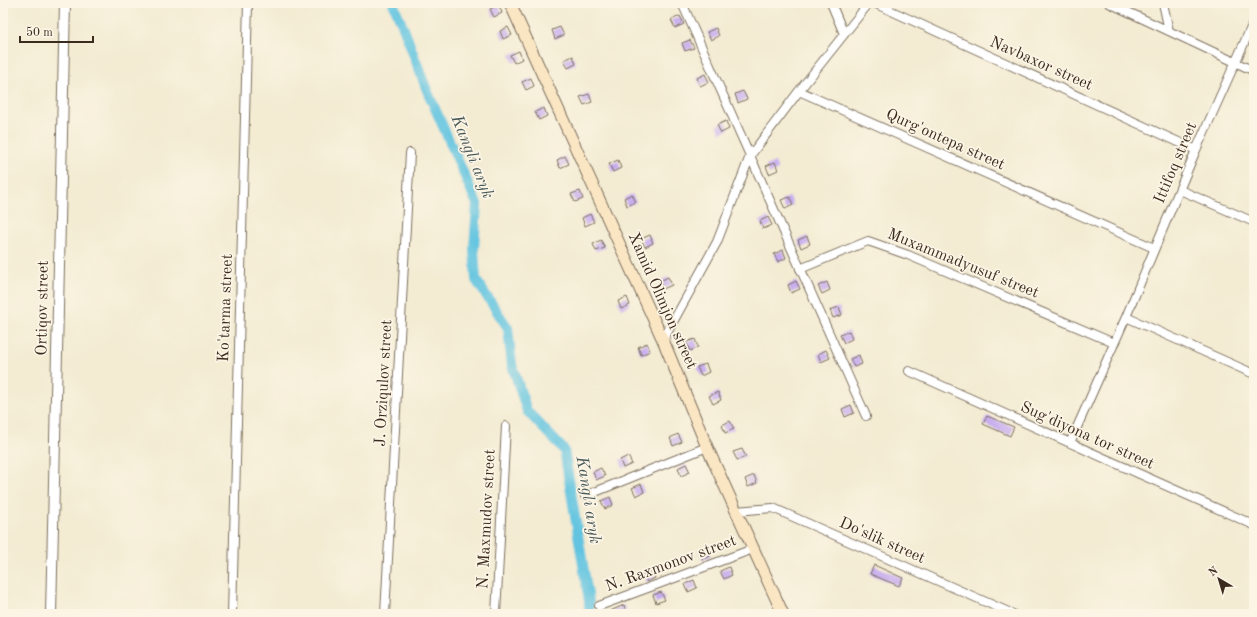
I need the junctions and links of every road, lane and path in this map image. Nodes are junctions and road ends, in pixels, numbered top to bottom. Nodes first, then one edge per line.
1 (65, 3) edge
2 (248, 3) edge
3 (510, 3) edge
4 (682, 3) edge
5 (831, 3) edge
6 (869, 3) edge
7 (874, 3) edge
8 (1109, 3) edge
9 (1163, 3) edge
10 (1254, 21) edge
11 (1169, 31) junction
12 (844, 34) junction
13 (1235, 63) junction
14 (1254, 71) edge
15 (799, 91) junction
16 (1196, 150) junction
17 (410, 153) dead end
18 (750, 156) junction
19 (1180, 190) junction
20 (1254, 222) edge
21 (1154, 248) junction
22 (800, 269) junction
23 (1126, 317) junction
24 (663, 340) junction
25 (1114, 343) junction
26 (909, 371) dead end
27 (1254, 374) edge
28 (866, 416) dead end
29 (506, 426) dead end
30 (1070, 443) junction
31 (707, 447) junction
32 (585, 496) dead end
33 (736, 511) junction
34 (1254, 526) edge
35 (753, 549) junction
36 (600, 606) dead end
37 (51, 614) edge
38 (232, 614) edge
39 (385, 614) edge
40 (496, 614) edge
41 (783, 614) edge
42 (1013, 614) edge

1 - 37 street, Ortiqov street
2 - 38 street, Ko'tarma street
3 - 24 main road, Xamid Olimjon street
4 - 18 street
5 - 12 street
6 - 12 street
7 - 16 street, Navbaxor street
8 - 11 street
9 - 11 street
10 - 13 street, Ittifoq street
11 - 13 street
12 - 15 street
13 - 14 street
13 - 16 street, Ittifoq street
15 - 18 street
15 - 21 street, Qurg'ontepa street
16 - 19 street, Ittifoq street
17 - 39 street, J. Orziqulov street
18 - 22 street
18 - 24 street
19 - 20 street
19 - 21 street, Ittifoq street
21 - 23 street, Ittifoq street
22 - 25 street, Muxammadyusuf street
22 - 28 street
23 - 25 street, Ittifoq street
23 - 27 street
24 - 31 main road, Xamid Olimjon street
25 - 30 street, Ittifoq street
26 - 30 street, Sug'diyona tor street
29 - 40 street, N. Maxmudov street
30 - 34 street, Sug'diyona tor street
31 - 32 street
31 - 33 main road, Xamid Olimjon street
33 - 35 main road, Xamid Olimjon street
33 - 42 street, Do'slik street
35 - 36 street, N. Raxmonov street
35 - 41 main road, Xamid Olimjon street

